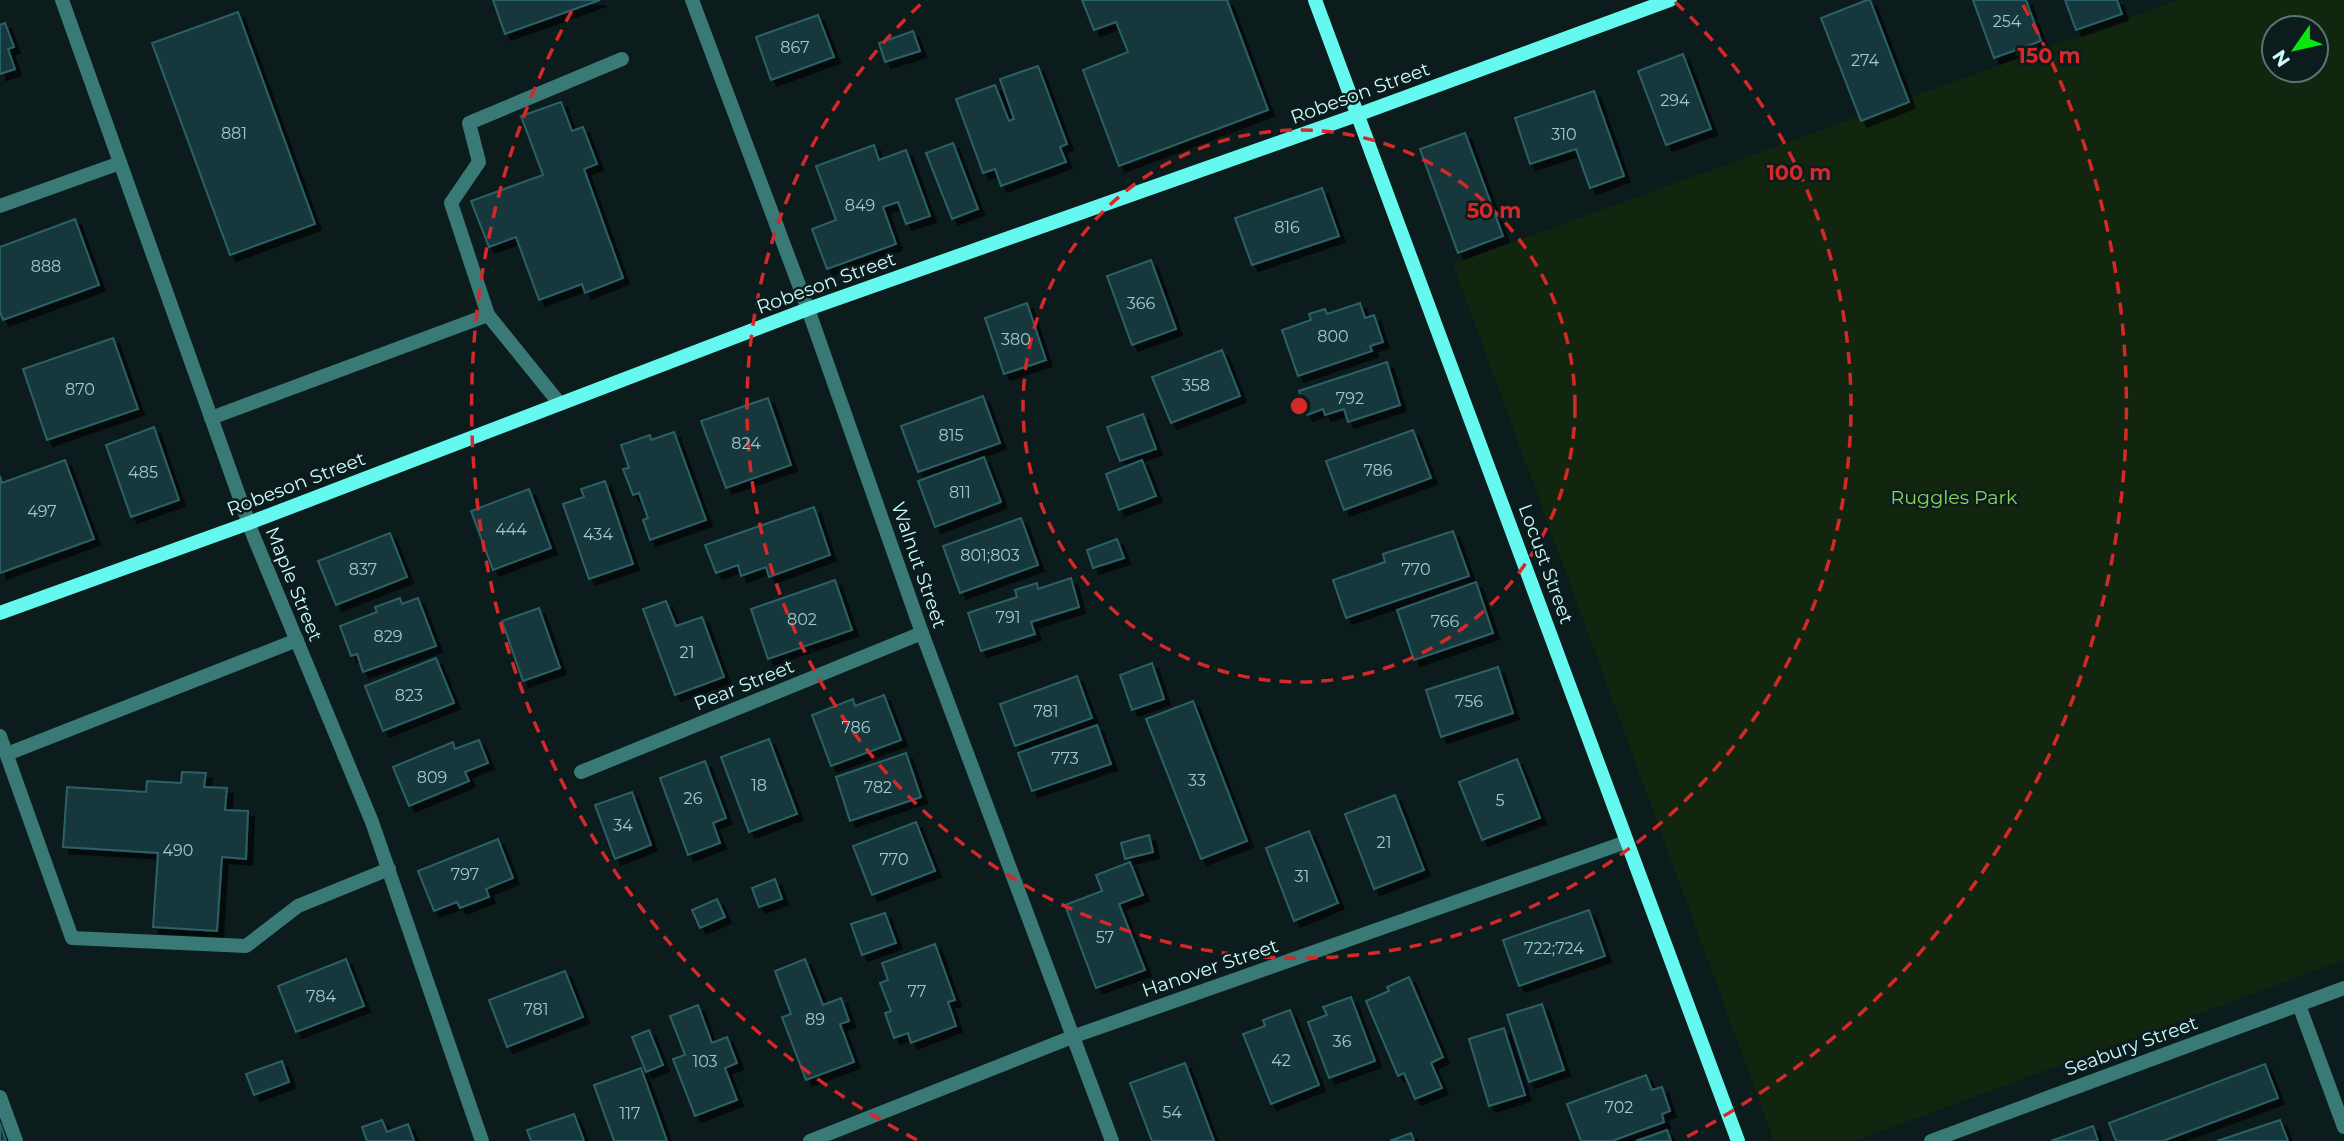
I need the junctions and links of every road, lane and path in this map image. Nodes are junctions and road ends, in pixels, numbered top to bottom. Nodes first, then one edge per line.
1 (62, 0) edge
2 (692, 0) edge
3 (1315, 0) edge
4 (1670, 0) edge
5 (622, 59) dead end
6 (1357, 115) junction
7 (120, 163) junction
8 (0, 206) edge
9 (808, 309) junction
10 (488, 316) junction
11 (560, 404) junction
12 (211, 418) junction
13 (248, 523) junction
14 (0, 612) edge
15 (922, 634) junction
16 (297, 640) junction
17 (0, 736) edge
18 (7, 754) junction
19 (581, 772) dead end
20 (1626, 842) junction
21 (388, 869) junction
22 (2344, 988) edge
23 (2299, 1005) junction
24 (1072, 1037) junction
25 (0, 1097) edge
26 (2344, 1127) edge
27 (16, 1141) edge
28 (482, 1141) edge
29 (810, 1141) edge
30 (1112, 1141) edge
31 (1738, 1141) edge
32 (1931, 1141) edge

1 - 7 street, Maple Street
2 - 9 street, Walnut Street
3 - 6 main road, Locust Street
4 - 6 main road, Robeson Street
5 - 10 street
6 - 9 main road, Robeson Street
6 - 20 main road, Locust Street
7 - 8 street
7 - 12 street, Maple Street
9 - 11 main road, Robeson Street
9 - 15 street, Walnut Street
10 - 11 street
10 - 12 street
11 - 13 main road, Robeson Street
12 - 13 street, Maple Street
13 - 14 main road, Robeson Street
13 - 16 street, Maple Street
15 - 19 street, Pear Street
15 - 24 street, Walnut Street
16 - 18 street
16 - 21 street, Maple Street
17 - 18 street
18 - 21 street
20 - 24 street, Hanover Street
20 - 31 main road, Locust Street
21 - 28 street, Maple Street
22 - 23 street, Seabury Street
23 - 26 street
23 - 32 street, Seabury Street
24 - 29 street, Hanover Street
24 - 30 street, Walnut Street
25 - 27 street

